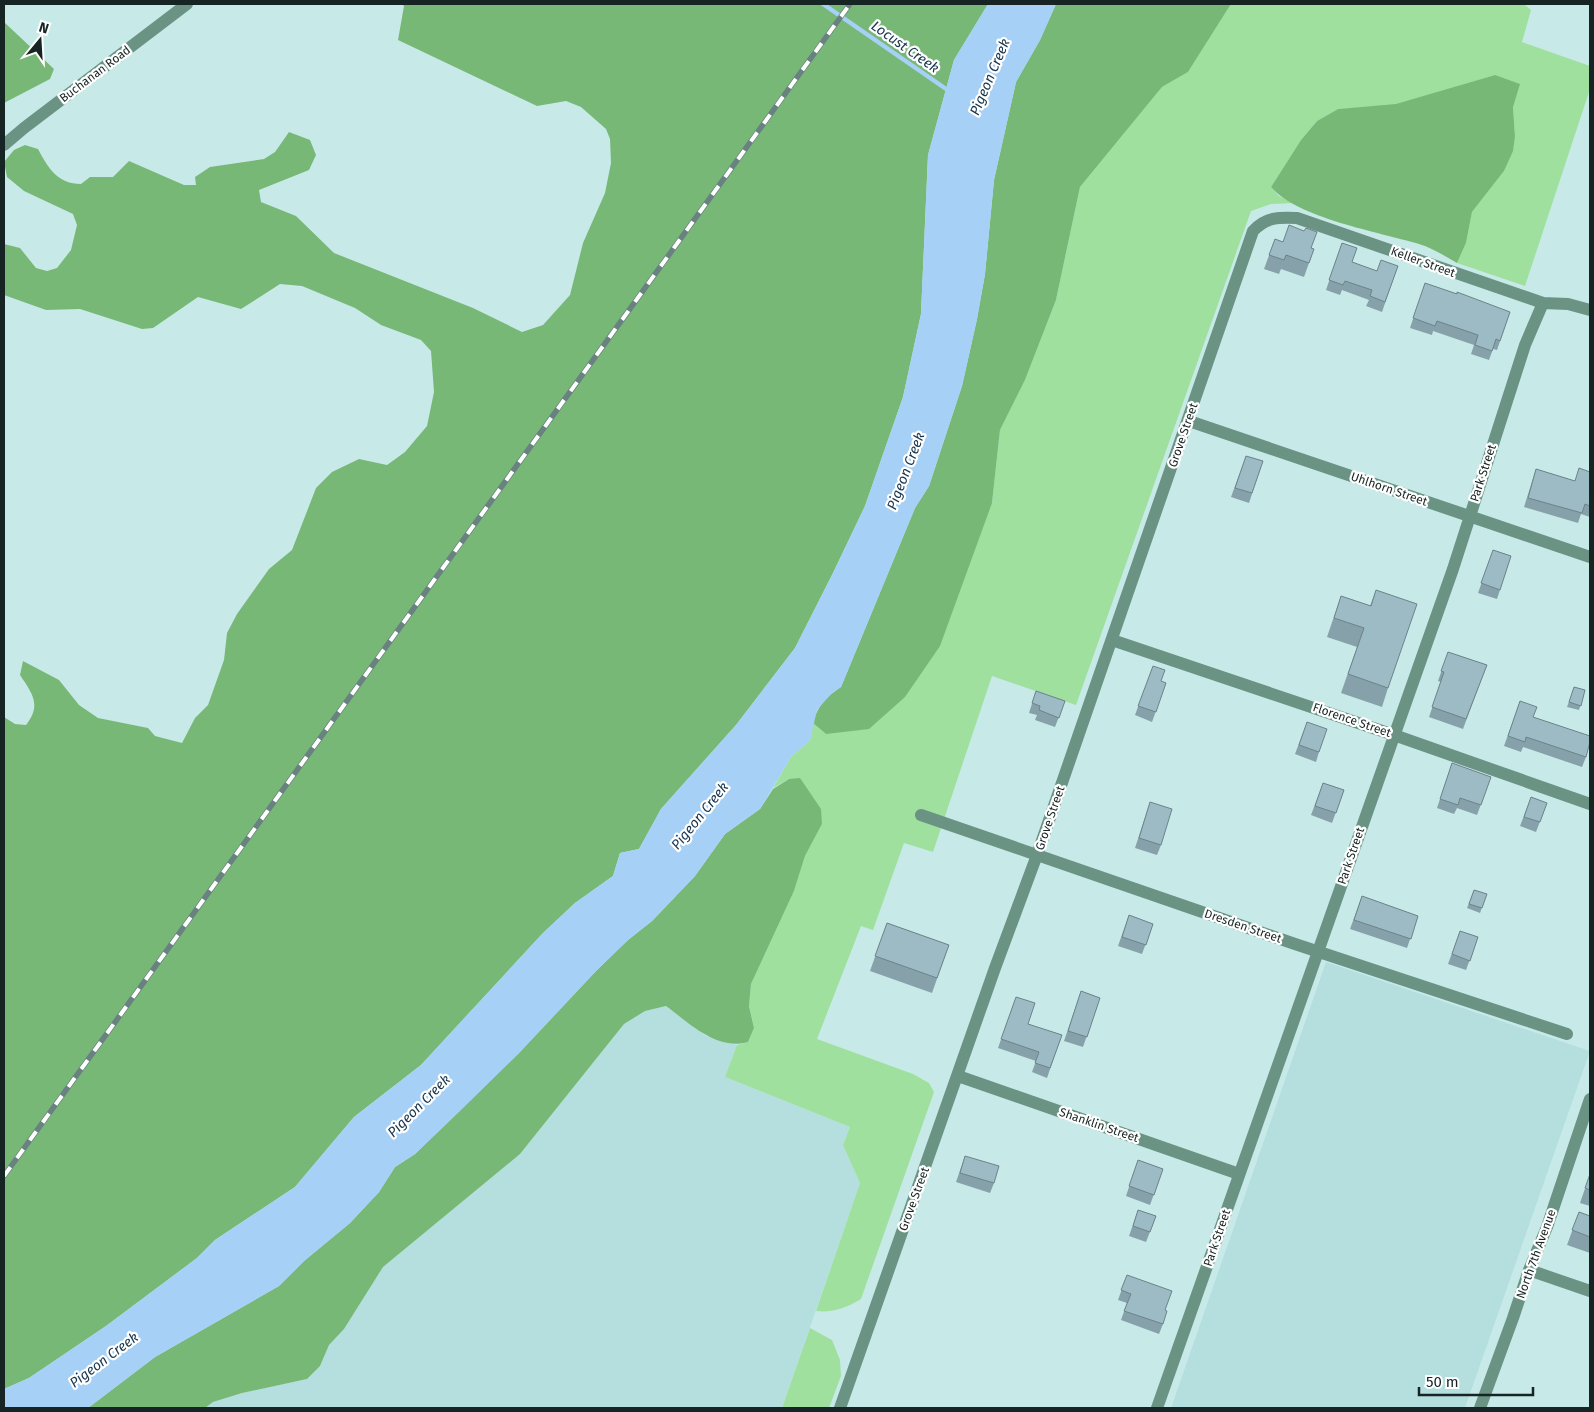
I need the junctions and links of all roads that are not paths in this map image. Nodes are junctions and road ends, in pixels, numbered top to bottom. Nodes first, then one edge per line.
1 (187, 4) edge
2 (4, 145) edge
3 (1257, 227) joint
4 (1543, 304) junction
5 (1590, 310) edge
6 (1189, 421) junction
7 (1470, 516) junction
8 (1590, 557) edge
9 (1112, 640) junction
10 (1394, 735) junction
11 (1590, 804) edge
12 (920, 815) dead end
13 (1037, 855) junction
14 (1318, 951) junction
15 (1567, 1034) dead end
16 (958, 1076) junction
17 (1590, 1099) edge
18 (1239, 1174) junction
19 (1529, 1270) junction
20 (1590, 1291) edge
21 (840, 1408) edge
22 (1157, 1408) edge
23 (1480, 1408) edge

1 - 2 street, Buchanan Road
3 - 4 street, Keller Street
3 - 6 street, Grove Street
4 - 5 street, Keller Street
4 - 7 street, Park Street
6 - 7 street, Uhlhorn Street
6 - 9 street, Grove Street
7 - 8 street, Uhlhorn Street
7 - 10 street, Park Street
9 - 10 street, Florence Street
9 - 13 street, Grove Street
10 - 11 street, Florence Street
10 - 14 street, Park Street
12 - 13 street, Dresden Street
13 - 14 street, Dresden Street
13 - 16 street, Grove Street
14 - 15 street, Dresden Street
14 - 18 street, Park Street
16 - 18 street, Shanklin Street
16 - 21 street, Grove Street
17 - 19 street, North 7th Avenue
18 - 22 street, Park Street
19 - 20 street
19 - 23 street, North 7th Avenue

